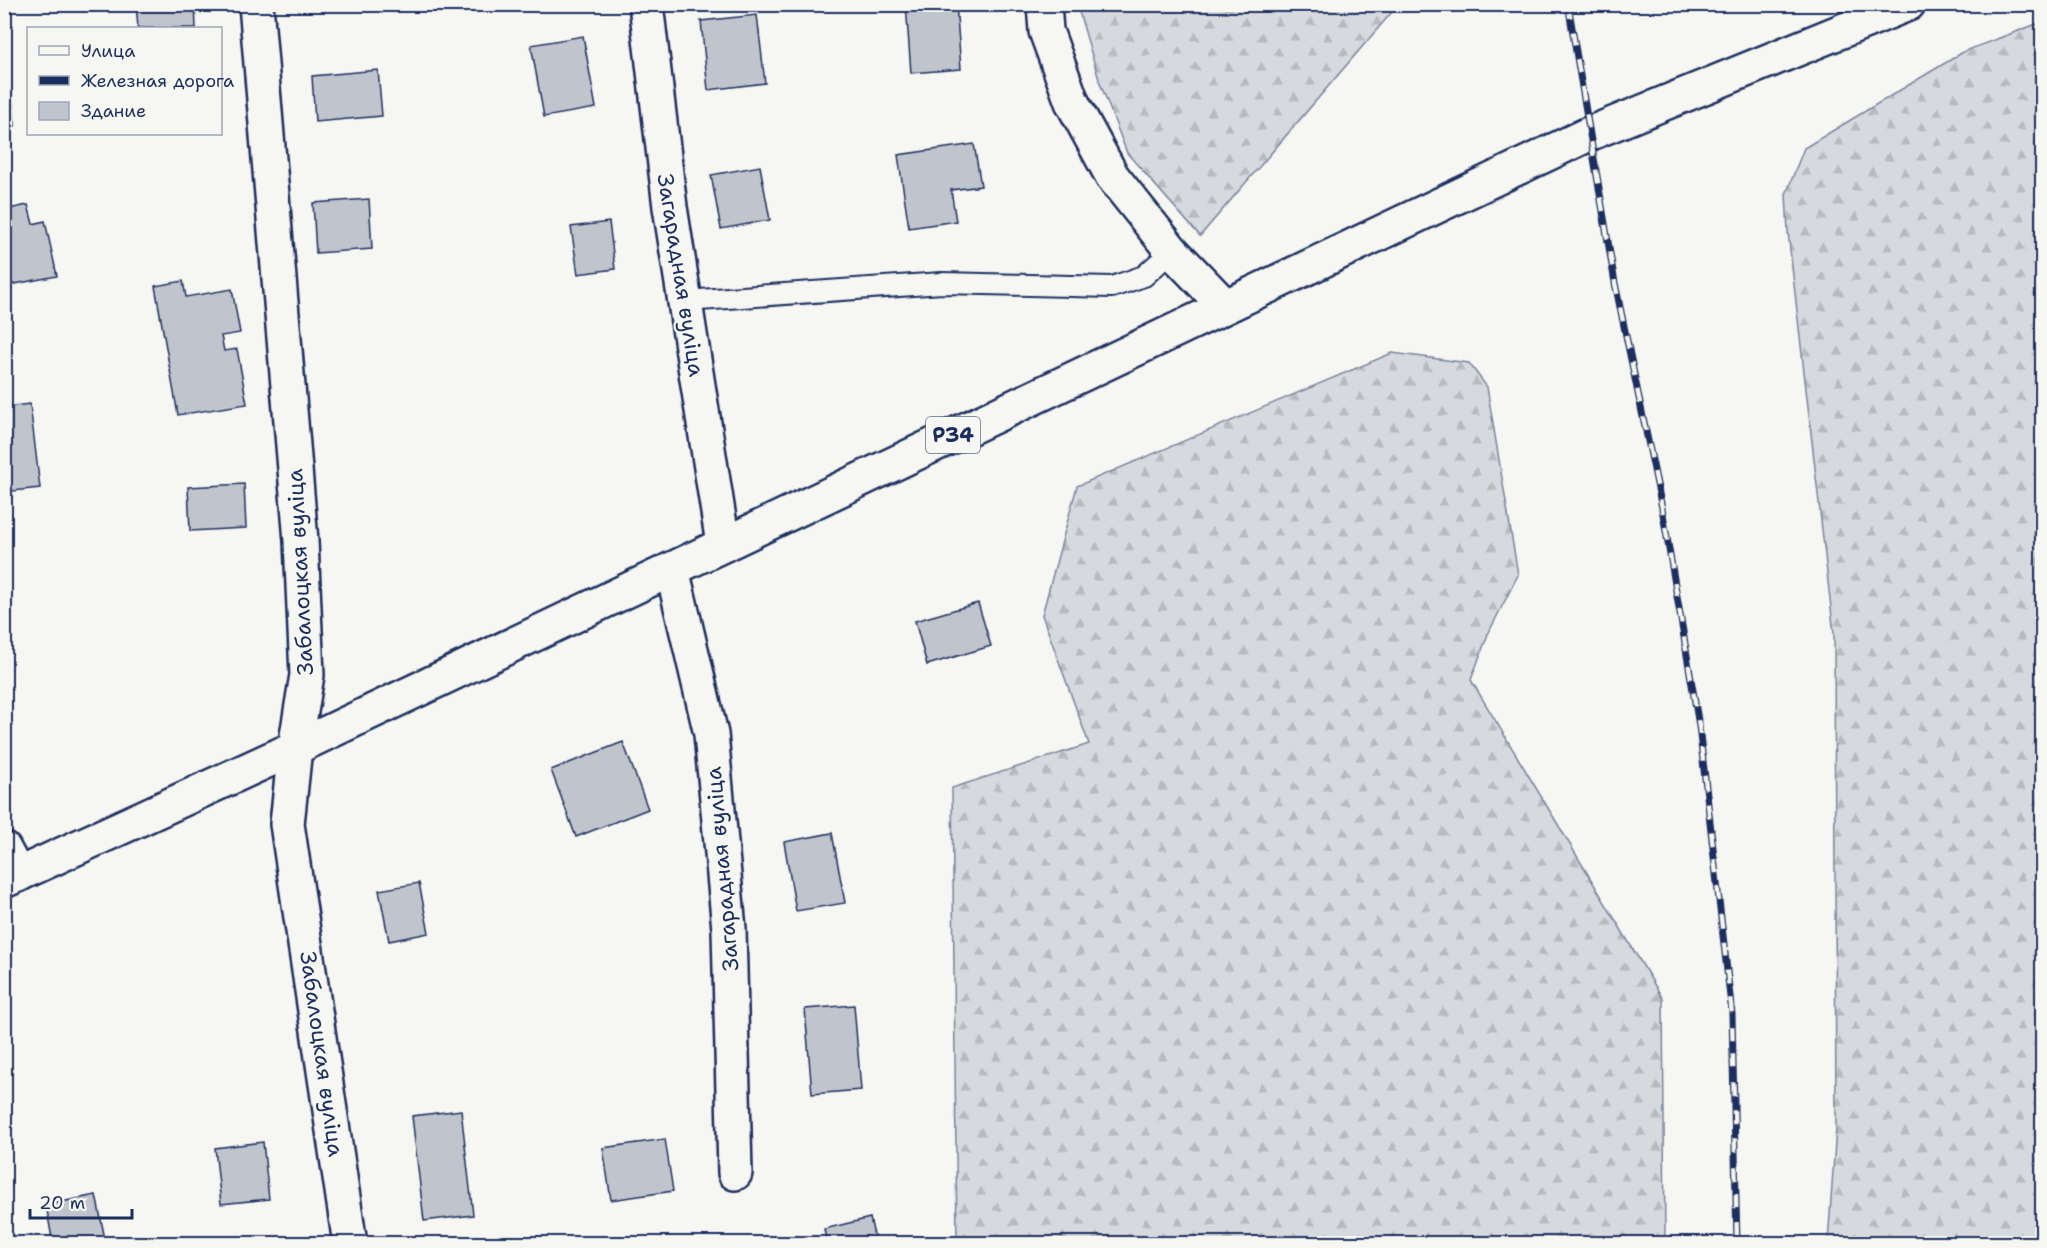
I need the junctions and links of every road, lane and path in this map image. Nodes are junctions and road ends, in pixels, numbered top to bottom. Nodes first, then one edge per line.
1 (256, 4) edge
2 (646, 4) edge
3 (1044, 4) edge
4 (1908, 4) edge
5 (1172, 251) junction
6 (685, 301) junction
7 (1225, 306) junction
8 (723, 544) junction
9 (672, 568) junction
10 (295, 748) junction
11 (9, 869) edge
12 (735, 1173) dead end
13 (350, 1244) edge

1 - 10 street, Забалоцкая вуліца
2 - 6 street, Загарадная вуліца
3 - 5 street
4 - 7 street, Р34
5 - 6 lane
5 - 7 street
6 - 8 street, Загарадная вуліца
7 - 8 street, Р34
8 - 9 street, Р34
9 - 10 street, Р34
9 - 12 street, Загарадная вуліца
10 - 11 street, Р34
10 - 13 street, Забалоцкая вуліца

